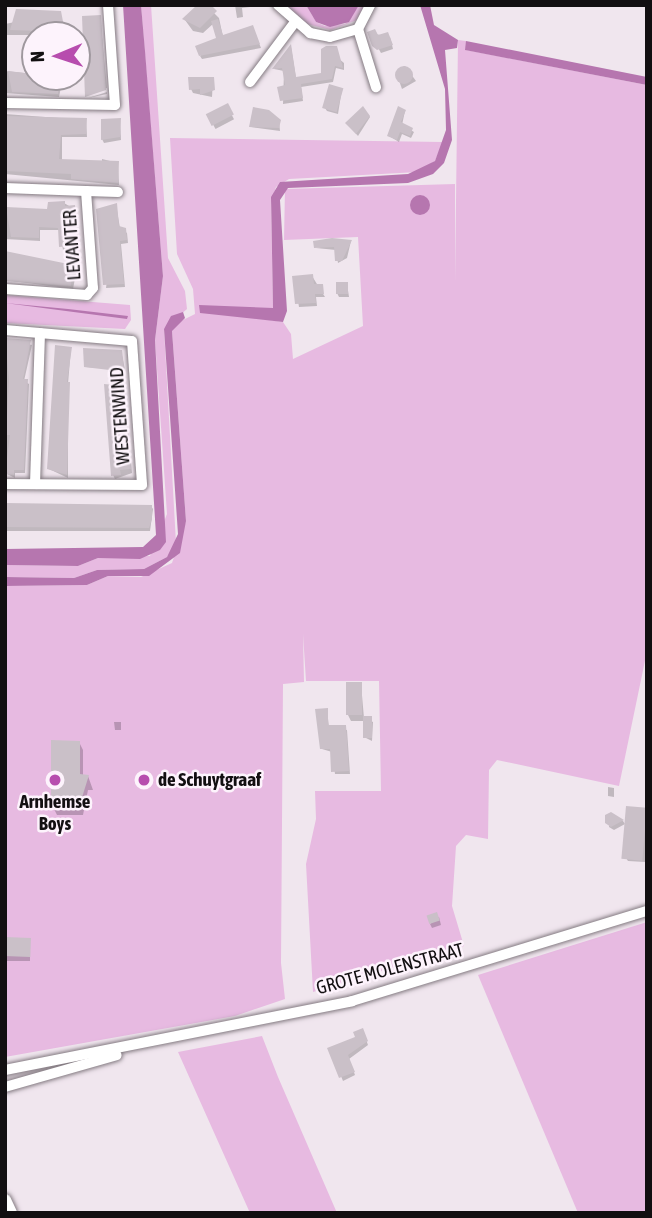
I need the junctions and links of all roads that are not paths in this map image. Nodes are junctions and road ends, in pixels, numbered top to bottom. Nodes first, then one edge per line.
1 (108, 5) edge
2 (278, 5) edge
3 (370, 5) edge
4 (295, 22) junction
5 (358, 29) junction
6 (250, 82) dead end
7 (376, 87) dead end
8 (5, 103) edge
9 (5, 188) edge
10 (86, 191) junction
11 (118, 192) dead end
12 (5, 289) edge
13 (5, 330) edge
14 (40, 334) junction
15 (5, 484) edge
16 (35, 484) junction
17 (647, 911) edge
18 (138, 1047) junction
19 (5, 1070) edge
20 (5, 1087) edge
21 (5, 1200) edge
22 (11, 1213) edge

1 - 8 street
2 - 4 street
3 - 5 street
4 - 5 street
4 - 6 street
5 - 7 street
9 - 10 street, LEVANTER
10 - 11 street, LEVANTER
10 - 12 street, LEVANTER
13 - 14 street
14 - 16 street
14 - 16 street, WESTENWIND
15 - 16 street, WESTENWIND
17 - 18 street, GROTE MOLENSTRAAT
18 - 19 street, GROTE MOLENSTRAAT
18 - 20 street, GROTE MOLENSTRAAT
21 - 22 main road

